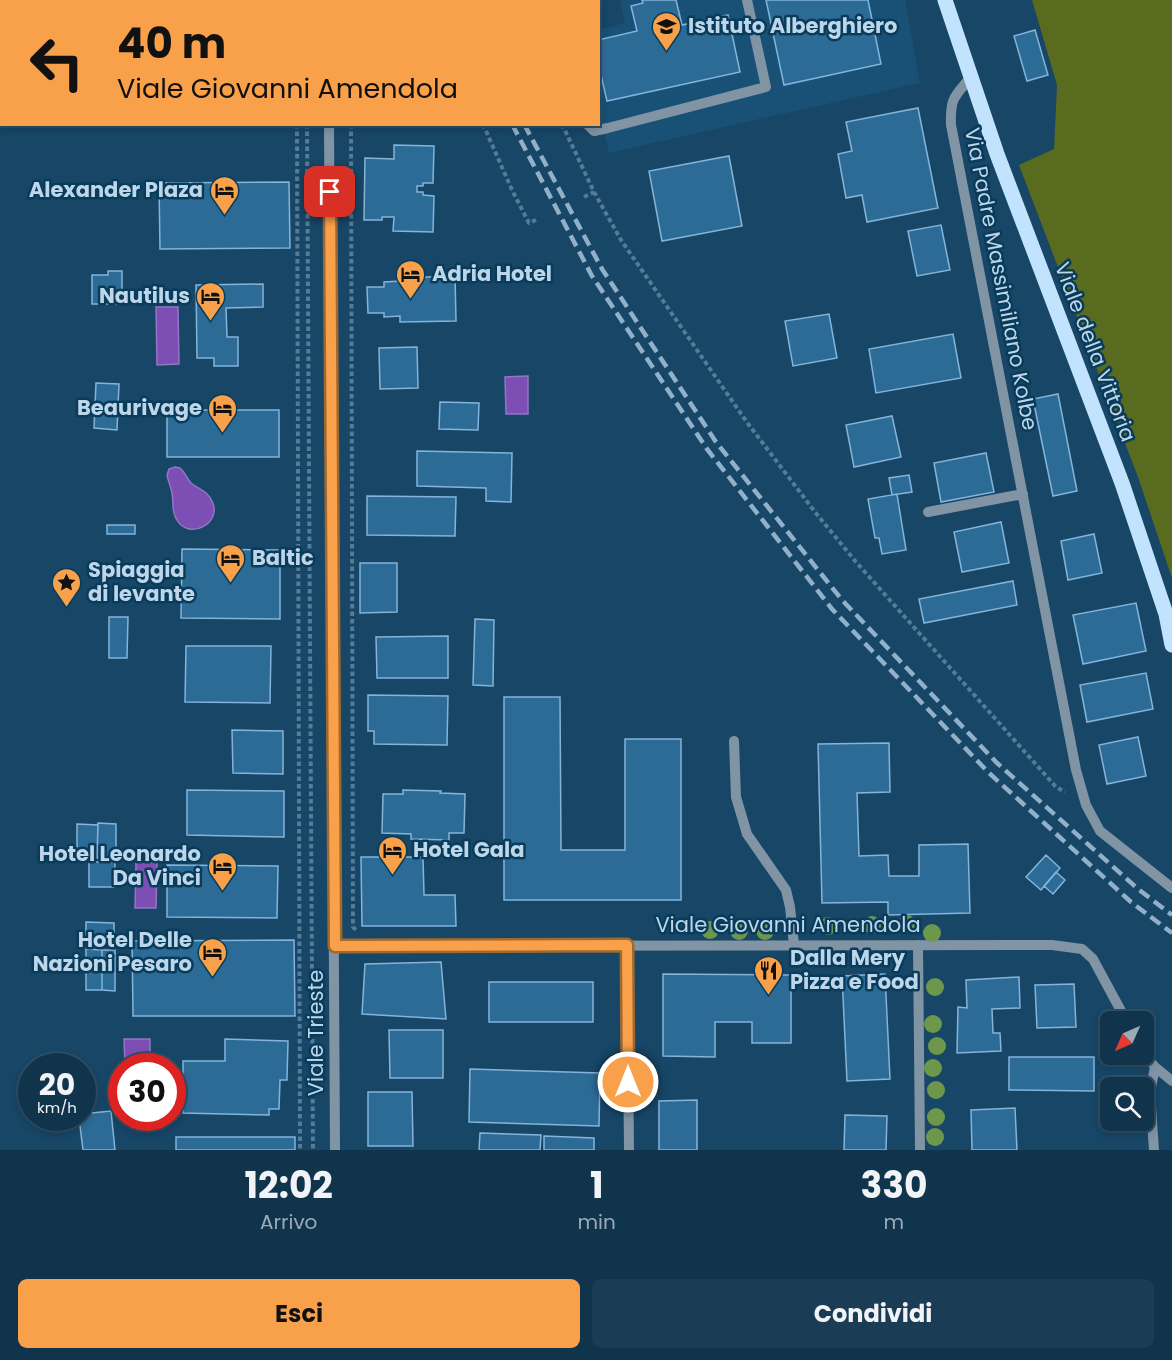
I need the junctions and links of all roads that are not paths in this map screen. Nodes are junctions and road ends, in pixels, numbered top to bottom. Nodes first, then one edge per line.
1 (747, 0) edge
2 (945, 0) edge
3 (971, 77) junction
4 (329, 126) edge
5 (589, 126) edge
6 (1023, 494) junction
7 (928, 512) dead end
8 (1172, 645) edge
9 (734, 741) dead end
10 (1172, 888) edge
11 (627, 945) junction
12 (794, 945) junction
13 (918, 945) junction
14 (335, 946) junction
15 (1122, 1011) edge
16 (1155, 1067) joint
17 (1172, 1081) edge
18 (335, 1150) edge
19 (629, 1150) edge
20 (920, 1150) edge
21 (1154, 1150) edge

1 - 5 street
2 - 3 main road, Viale della Vittoria
3 - 6 street, Via Padre Massimiliano Kolbe
3 - 8 main road, Viale della Vittoria
4 - 14 street, Viale Trieste
6 - 7 street
6 - 10 street, Via Padre Massimiliano Kolbe
9 - 12 street
11 - 12 street, Viale Giovanni Amendola
11 - 14 street, Viale Giovanni Amendola
11 - 19 street
12 - 13 street, Viale Giovanni Amendola
13 - 15 street, Viale Giovanni Amendola
13 - 20 street
14 - 18 street, Viale Trieste
16 - 17 street
16 - 21 street

